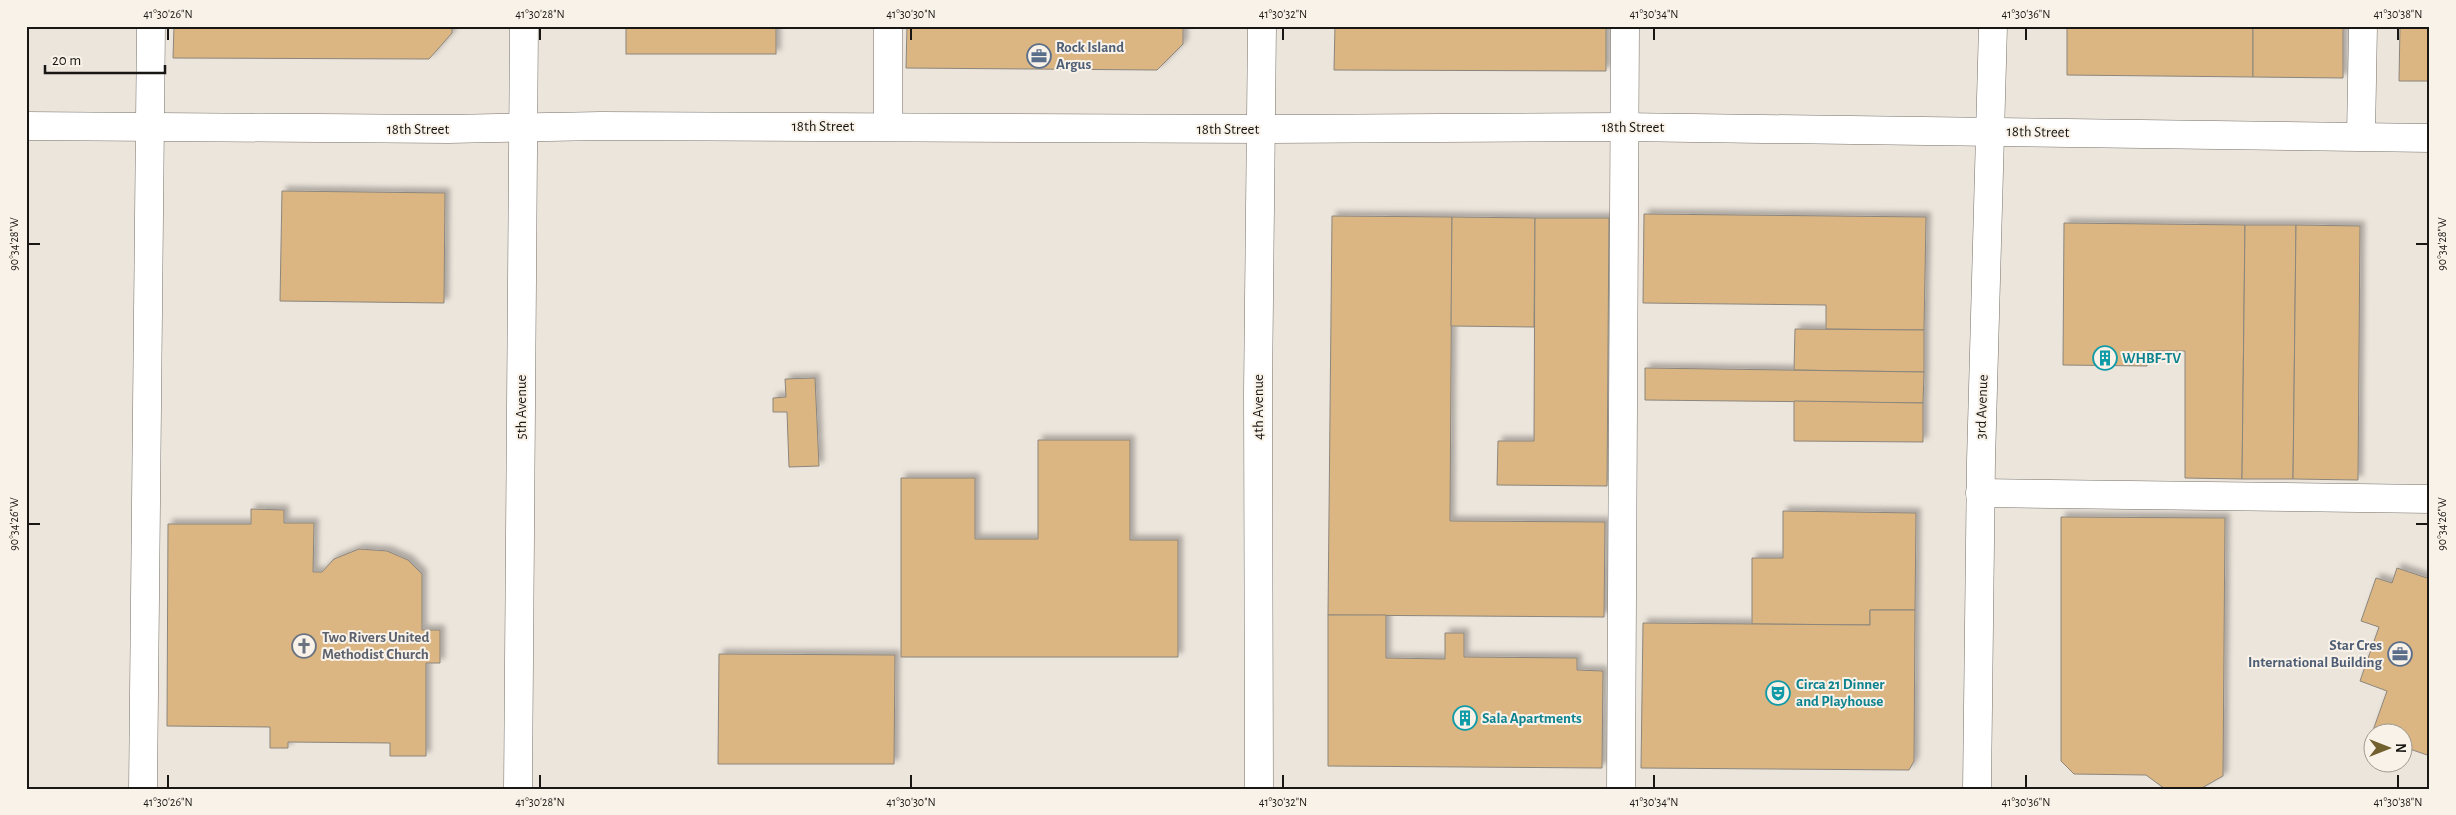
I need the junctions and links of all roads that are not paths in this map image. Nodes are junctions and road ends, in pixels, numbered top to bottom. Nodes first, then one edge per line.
1 (151, 26) edge
2 (524, 26) edge
3 (888, 26) edge
4 (1262, 26) edge
5 (1624, 26) edge
6 (1993, 26) edge
7 (2363, 26) edge
8 (26, 126) edge
9 (888, 126) junction
10 (151, 127) junction
11 (1623, 127) junction
12 (523, 128) junction
13 (1262, 129) junction
14 (1991, 131) junction
15 (2361, 135) junction
16 (2430, 138) edge
17 (1980, 493) junction
18 (2430, 499) edge
19 (142, 789) edge
20 (518, 789) edge
21 (1259, 789) edge
22 (1621, 789) edge
23 (1976, 789) edge

1 - 10 street
2 - 12 street, 5th Avenue
3 - 9 street
4 - 13 street, 4th Avenue
5 - 11 street
6 - 14 street, 3rd Avenue
7 - 15 street
8 - 10 street, 18th Street
9 - 12 street, 18th Street
9 - 13 street, 18th Street
10 - 12 street, 18th Street
10 - 19 street
11 - 13 street, 18th Street
11 - 14 street, 18th Street
11 - 22 street
12 - 20 street, 5th Avenue
13 - 21 street, 4th Avenue
14 - 15 street, 18th Street
14 - 17 street, 3rd Avenue
15 - 16 street, 18th Street
17 - 18 street
17 - 23 street, 3rd Avenue

